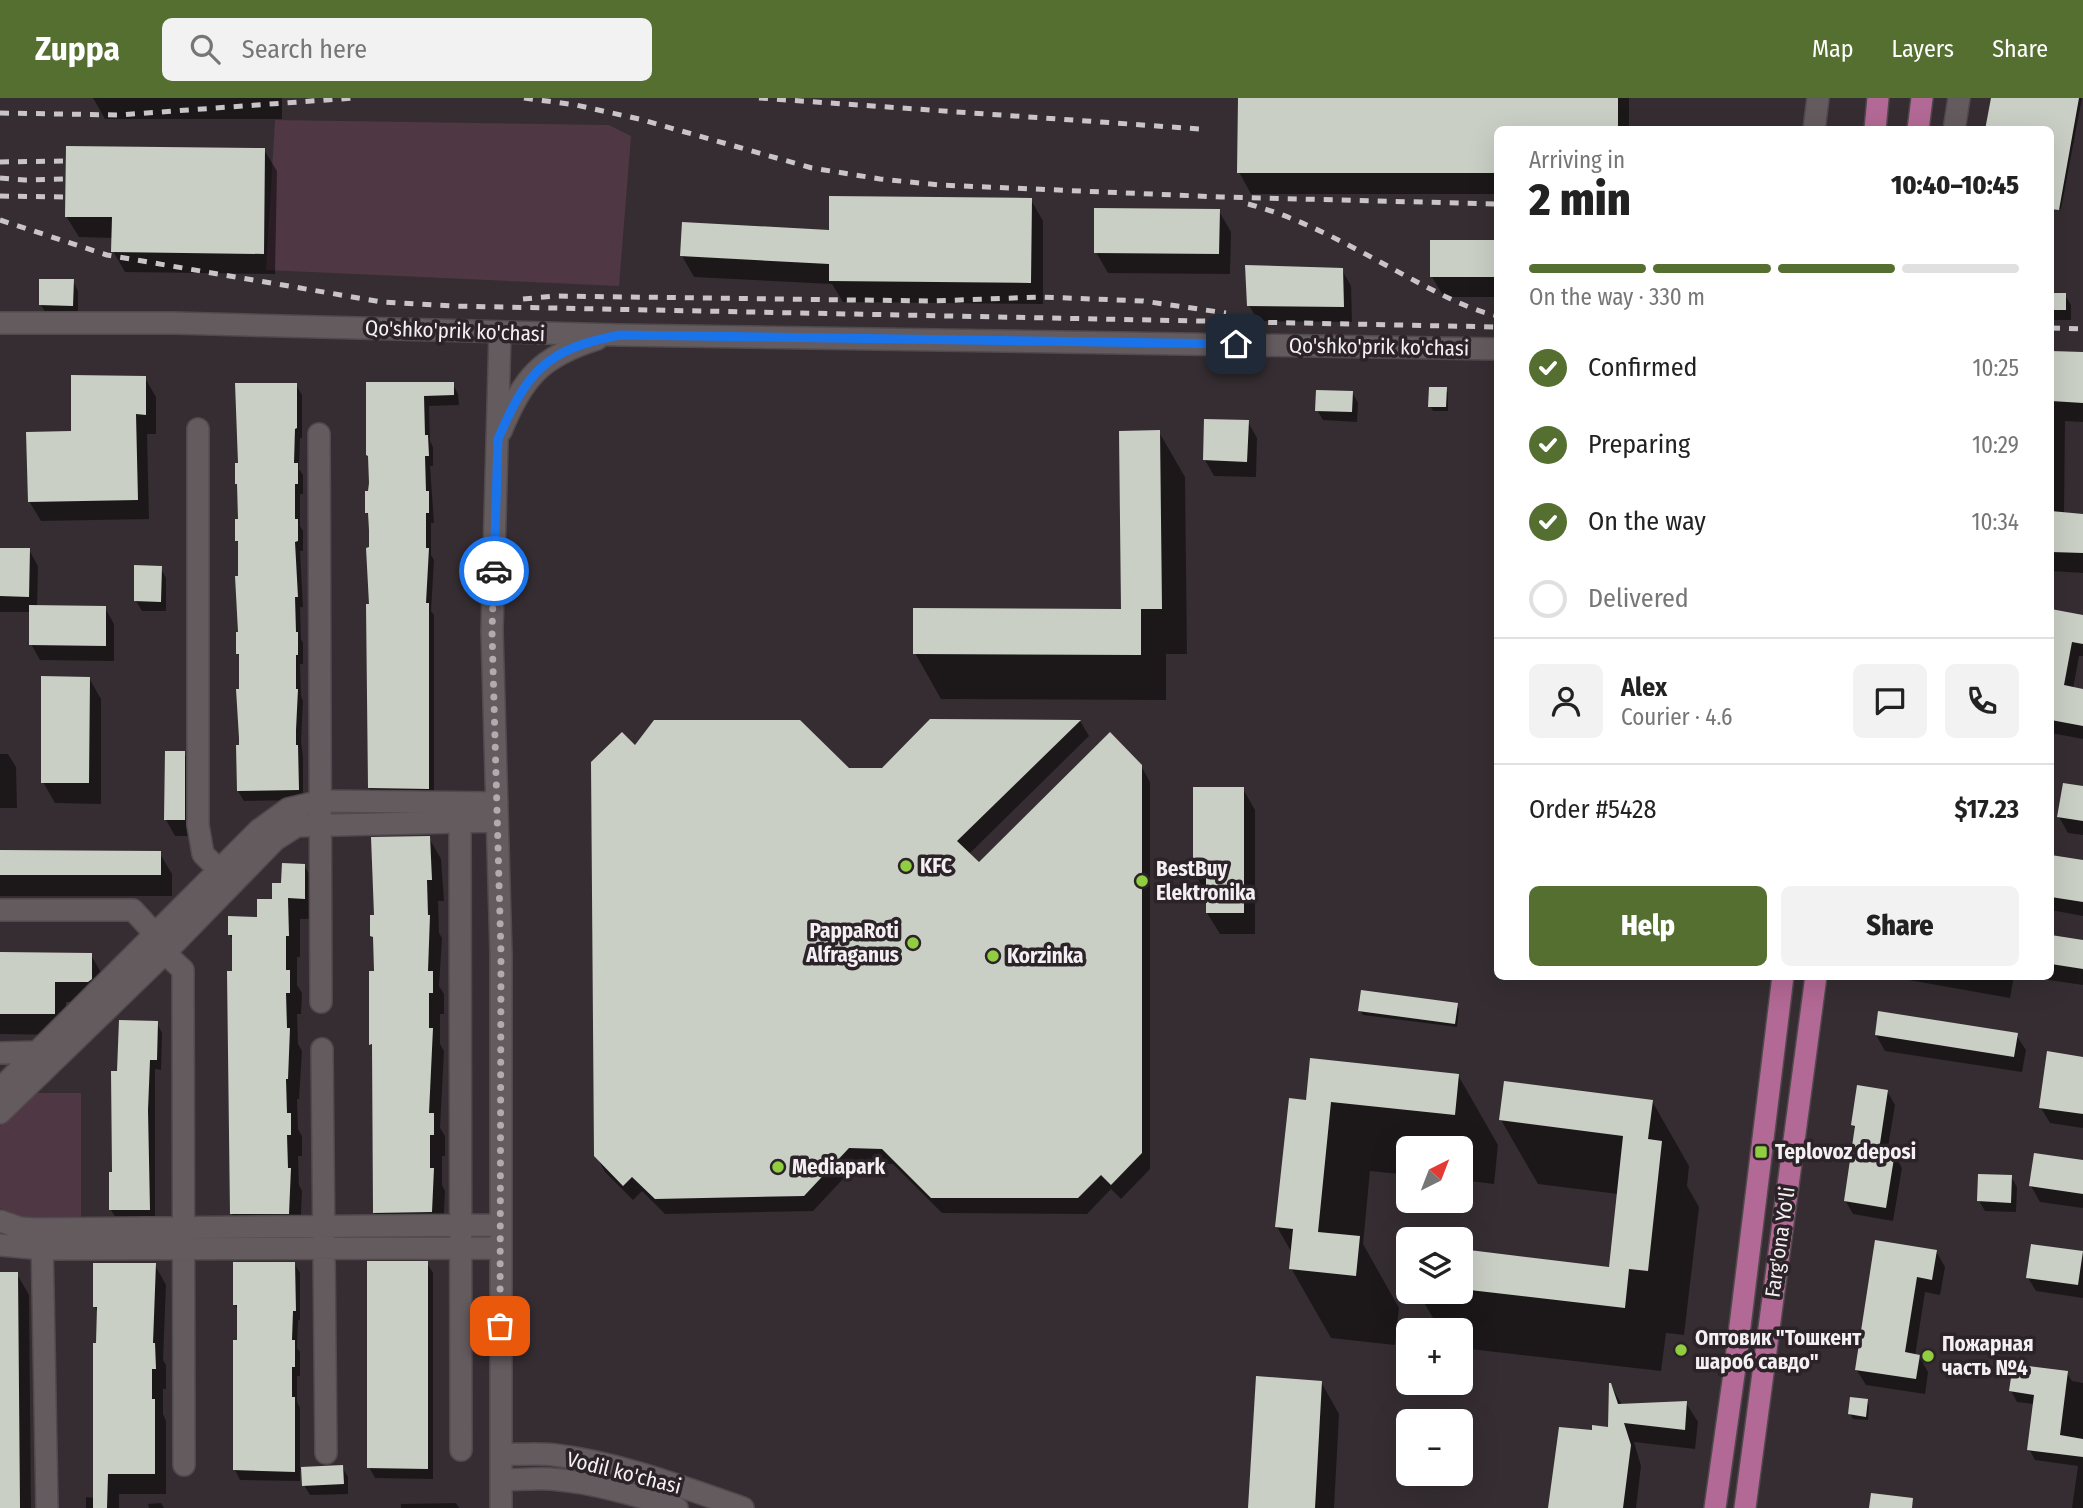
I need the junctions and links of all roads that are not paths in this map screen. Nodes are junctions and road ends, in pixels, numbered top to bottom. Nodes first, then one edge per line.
1 (1818, 98) edge
2 (1878, 98) edge
3 (1922, 98) edge
4 (1959, 98) edge
5 (1814, 126) edge
6 (1875, 126) edge
7 (1918, 126) edge
8 (1955, 126) edge
9 (0, 323) edge
10 (500, 332) junction
11 (620, 335) junction
12 (1494, 349) edge
13 (198, 429) dead end
14 (319, 434) dead end
15 (498, 439) junction
16 (322, 801) junction
17 (497, 812) junction
18 (460, 813) junction
19 (321, 825) junction
20 (219, 870) junction
21 (0, 910) edge
22 (155, 934) junction
23 (165, 953) junction
24 (1783, 980) edge
25 (1815, 980) edge
26 (321, 1002) dead end
27 (322, 1049) dead end
28 (0, 1053) edge
29 (43, 1058) junction
30 (0, 1089) edge
31 (0, 1113) edge
32 (0, 1221) edge
33 (460, 1225) junction
34 (500, 1225) junction
35 (324, 1227) junction
36 (184, 1238) junction
37 (42, 1239) junction
38 (0, 1245) edge
39 (324, 1248) junction
40 (500, 1248) junction
41 (460, 1249) junction
42 (461, 1450) dead end
43 (326, 1452) dead end
44 (501, 1454) junction
45 (184, 1465) dead end
46 (500, 1480) junction
47 (47, 1508) edge
48 (501, 1508) edge
49 (677, 1508) edge
50 (743, 1508) edge
51 (1715, 1508) edge
52 (1745, 1508) edge

1 - 5 street
2 - 6 main road
3 - 7 main road
4 - 8 street
9 - 10 street, Qo'shko'prik ko'chasi
10 - 11 street, Qo'shko'prik ko'chasi
10 - 15 street
11 - 12 street, Qo'shko'prik ko'chasi
11 - 15 street
13 - 20 street
14 - 16 street
15 - 17 street
16 - 18 street
16 - 19 street
16 - 20 street
17 - 18 street
17 - 34 street
18 - 19 street
18 - 33 street
19 - 23 street
19 - 26 street
20 - 22 street
21 - 22 street
22 - 23 street
22 - 29 street
23 - 29 street
23 - 36 street
24 - 51 main road, Farg'ona Yo'li
25 - 52 main road, Farg'ona Yo'li
27 - 35 street
28 - 29 street
29 - 30 street
29 - 31 street
32 - 37 street
33 - 34 street
33 - 35 street
33 - 41 street
34 - 40 street
35 - 36 street
35 - 39 street
36 - 37 street
36 - 39 street
36 - 45 street
37 - 38 street
37 - 47 street
39 - 41 street
39 - 43 street
40 - 41 street
40 - 44 street
41 - 42 street
44 - 46 street
44 - 50 street, Vodil ko'chasi
46 - 48 street
46 - 49 street, Vodil ko'chasi

